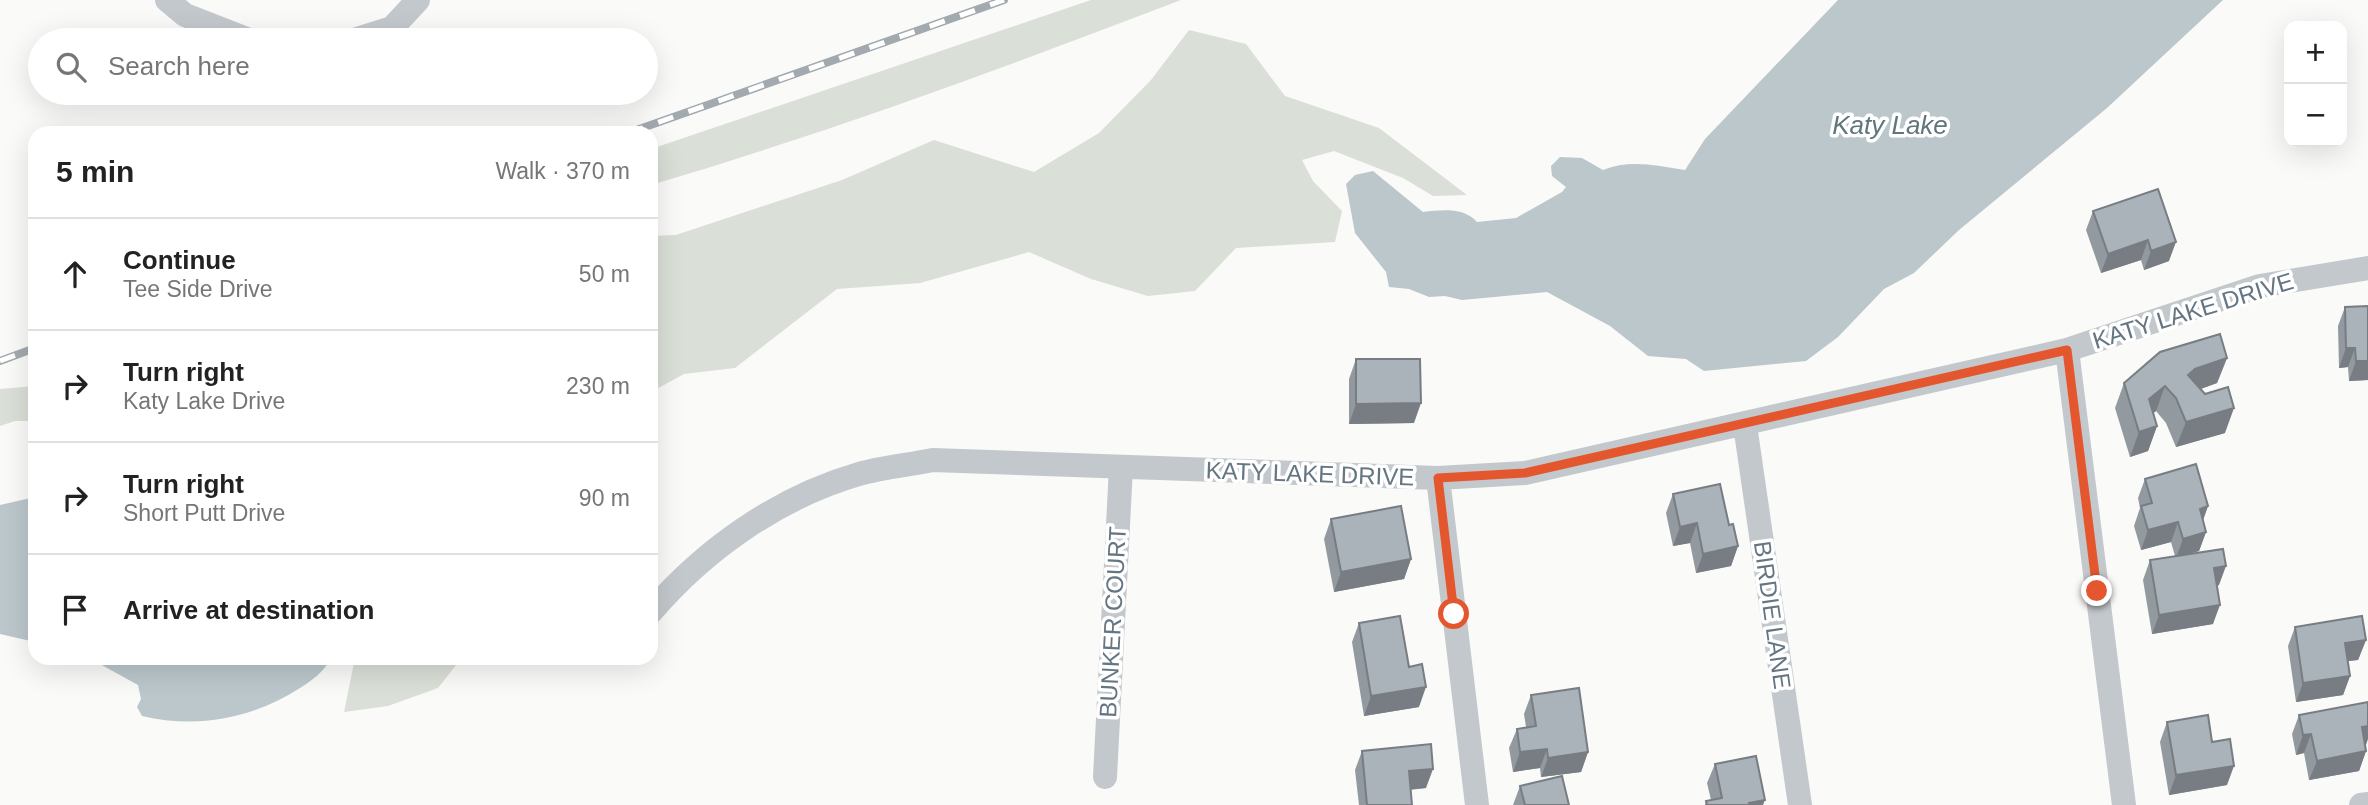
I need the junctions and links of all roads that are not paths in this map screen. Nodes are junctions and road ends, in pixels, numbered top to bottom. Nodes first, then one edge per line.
1 (167, 0) edge
2 (418, 0) edge
3 (218, 28) edge
4 (392, 28) edge
5 (2368, 268) edge
6 (2067, 350) junction
7 (1745, 425) junction
8 (1121, 467) junction
9 (1438, 478) junction
10 (658, 604) edge
11 (1105, 777) dead end
12 (2368, 804) edge
13 (1477, 805) edge
14 (1800, 805) edge
15 (2124, 805) edge
16 (2361, 805) edge

1 - 3 street
2 - 4 street
5 - 6 street, KATY LAKE DRIVE
6 - 7 street, KATY LAKE DRIVE
6 - 15 street
7 - 9 street, KATY LAKE DRIVE
7 - 14 street, BIRDIE LANE
8 - 9 street, KATY LAKE DRIVE
8 - 10 street, KATY LAKE DRIVE
8 - 11 street, BUNKER COURT
9 - 13 street
12 - 16 street

